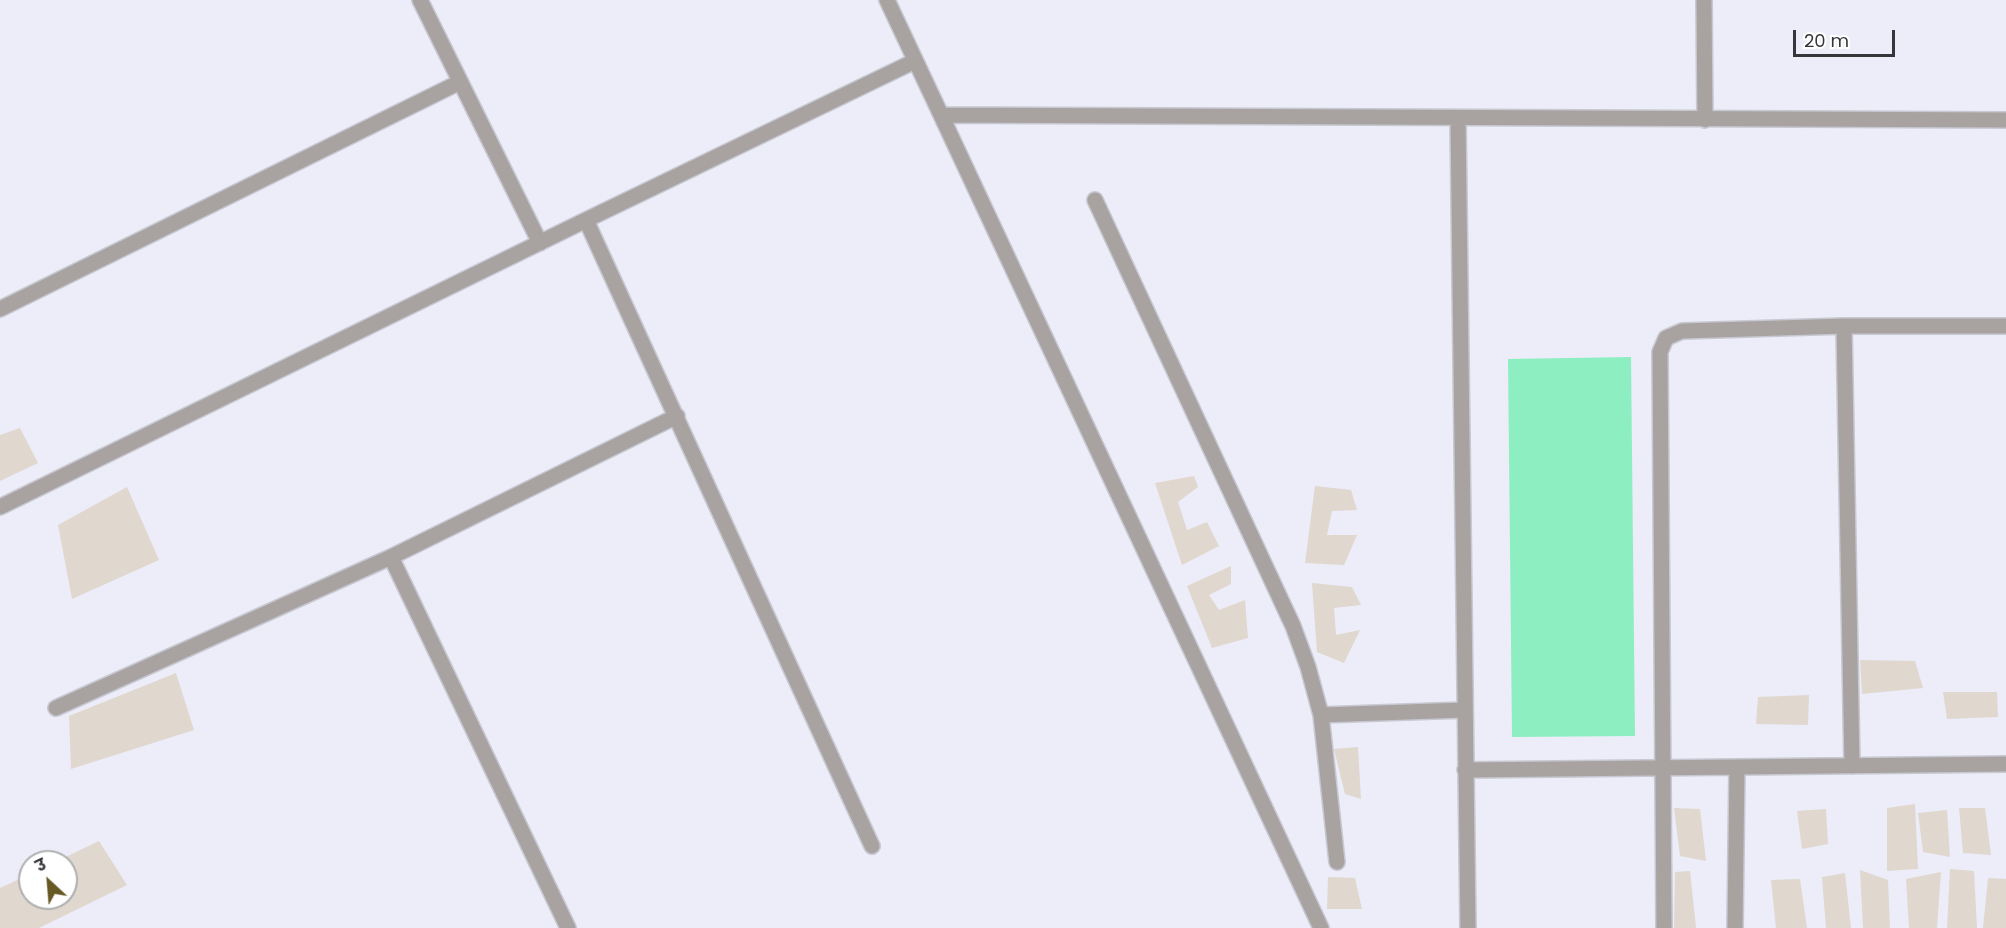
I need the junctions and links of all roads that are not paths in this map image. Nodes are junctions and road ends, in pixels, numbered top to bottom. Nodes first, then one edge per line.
1 (420, 0) edge
2 (887, 0) edge
3 (1704, 0) edge
4 (915, 61) junction
5 (460, 82) junction
6 (941, 115) junction
7 (1458, 118) junction
8 (1705, 120) junction
9 (2006, 120) edge
10 (1095, 200) dead end
11 (586, 220) junction
12 (540, 243) junction
13 (0, 309) edge
14 (1844, 326) junction
15 (2006, 326) edge
16 (677, 416) junction
17 (0, 507) edge
18 (391, 557) junction
19 (57, 708) dead end
20 (1464, 710) junction
21 (1321, 715) junction
22 (2006, 764) edge
23 (1852, 766) junction
24 (1663, 768) junction
25 (1737, 768) junction
26 (1465, 770) junction
27 (872, 846) dead end
28 (1337, 862) dead end
29 (568, 928) edge
30 (1321, 928) edge
31 (1468, 928) edge
32 (1664, 928) edge
33 (1735, 928) edge

1 - 5 street
2 - 4 street
3 - 8 street
4 - 6 street
4 - 11 street
5 - 12 street
5 - 13 street
6 - 7 street
6 - 30 street
7 - 8 street
7 - 20 street
8 - 9 street
10 - 21 street
11 - 12 street
11 - 16 street
12 - 17 street
14 - 15 street
14 - 23 street
14 - 24 street
16 - 18 street
16 - 27 street
18 - 19 street
18 - 29 street
20 - 21 street
20 - 26 street
21 - 28 street
22 - 23 street
23 - 25 street
24 - 25 street
24 - 26 street
24 - 32 street
25 - 33 street
26 - 31 street

